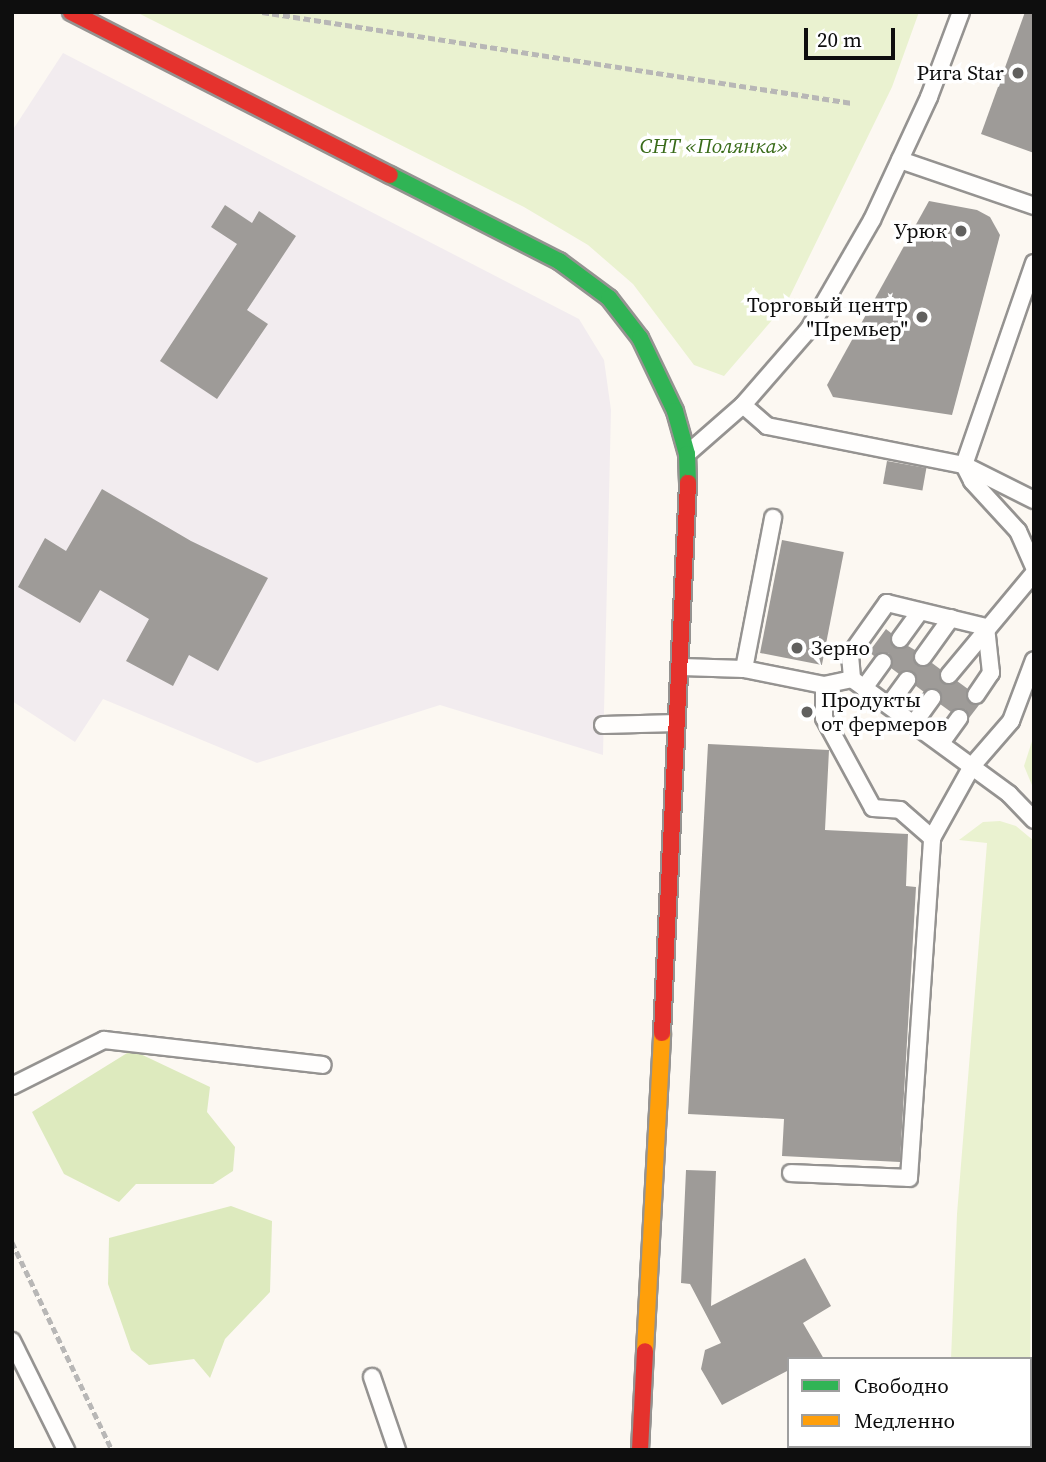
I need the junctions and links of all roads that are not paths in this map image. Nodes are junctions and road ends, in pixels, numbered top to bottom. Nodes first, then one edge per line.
1 (71, 12) edge
2 (961, 12) edge
3 (900, 160) junction
4 (1034, 206) edge
5 (1034, 263) edge
6 (743, 405) junction
7 (687, 454) junction
8 (964, 465) junction
9 (1034, 500) edge
10 (773, 518) dead end
11 (1034, 567) edge
12 (1034, 573) edge
13 (920, 611) junction
14 (951, 618) junction
15 (986, 627) junction
16 (900, 639) dead end
17 (923, 657) dead end
18 (1034, 660) edge
19 (883, 662) dead end
20 (682, 667) junction
21 (744, 669) junction
22 (949, 675) dead end
23 (907, 680) dead end
24 (858, 683) junction
25 (824, 685) junction
26 (976, 695) dead end
27 (932, 698) dead end
28 (889, 705) junction
29 (959, 718) dead end
30 (677, 723) junction
31 (914, 723) junction
32 (603, 725) dead end
33 (941, 743) junction
34 (972, 766) junction
35 (1034, 820) edge
36 (932, 838) junction
37 (323, 1065) dead end
38 (12, 1086) edge
39 (791, 1173) dead end
40 (12, 1340) edge
41 (372, 1377) dead end
42 (66, 1450) edge
43 (397, 1450) edge
44 (640, 1450) edge

1 - 7 street
2 - 3 lane
3 - 4 lane
3 - 6 lane
5 - 8 lane
6 - 7 lane
6 - 8 lane
7 - 20 street
8 - 9 lane
8 - 11 lane
10 - 21 lane
12 - 15 lane
13 - 14 lane
13 - 16 lane
13 - 24 lane
14 - 15 lane
14 - 17 lane
15 - 22 lane
15 - 26 lane
18 - 34 lane
19 - 24 lane
20 - 21 lane
20 - 30 street
21 - 25 lane
23 - 28 lane
24 - 25 lane
24 - 28 lane
25 - 36 lane
27 - 31 lane
28 - 31 lane
29 - 33 lane
30 - 32 lane
30 - 44 street
31 - 33 lane
33 - 34 lane
34 - 35 lane
34 - 36 lane
36 - 39 lane
37 - 38 lane
40 - 42 lane
41 - 43 lane

